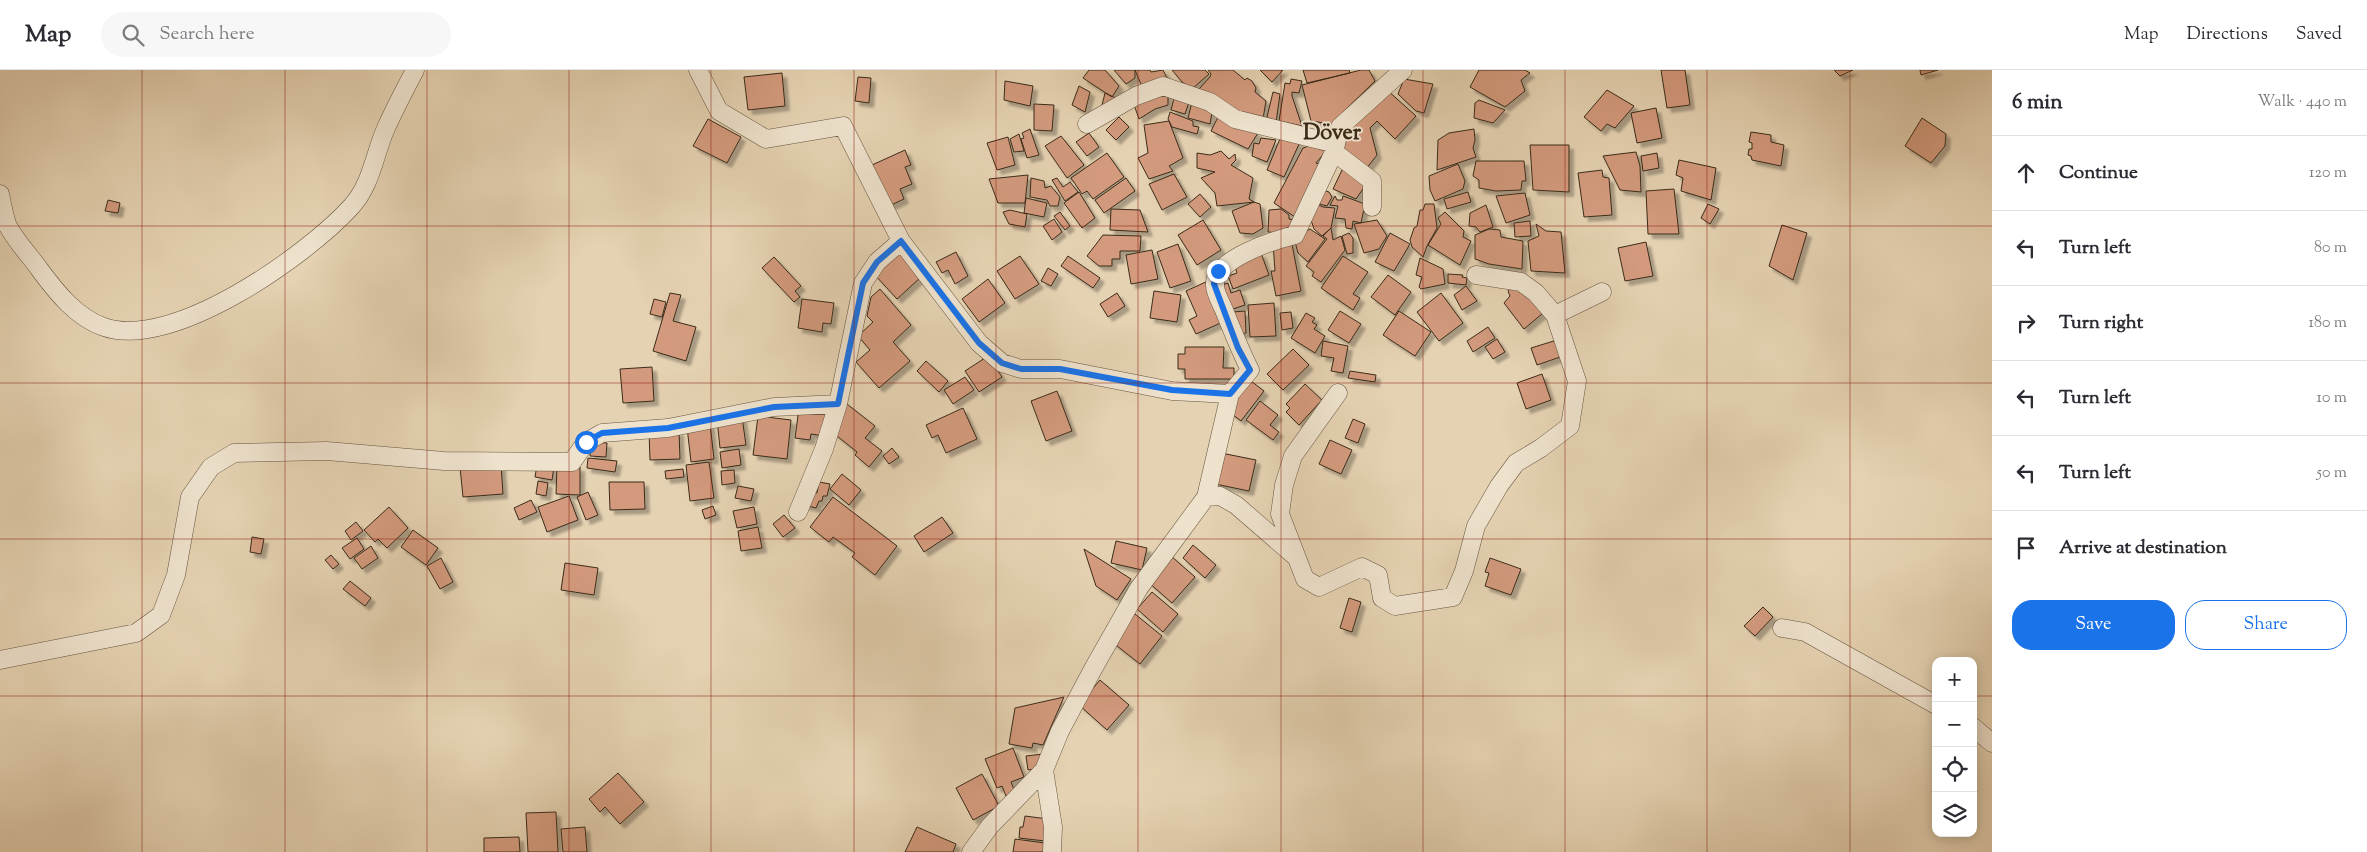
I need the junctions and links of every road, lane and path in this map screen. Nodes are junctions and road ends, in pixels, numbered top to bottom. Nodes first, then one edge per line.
1 (415, 70) edge
2 (698, 70) edge
3 (1403, 70) edge
4 (1088, 124) dead end
5 (1335, 148) junction
6 (0, 194) edge
7 (1372, 207) dead end
8 (901, 241) junction
9 (1476, 275) dead end
10 (1602, 292) dead end
11 (1555, 315) junction
12 (1230, 394) junction
13 (1338, 394) dead end
14 (838, 404) junction
15 (1206, 497) junction
16 (798, 512) dead end
17 (1297, 558) junction
18 (1782, 628) dead end
19 (0, 660) edge
20 (1932, 703) edge
21 (1977, 730) edge
22 (1992, 743) edge
23 (1044, 770) junction
24 (971, 852) edge
25 (1052, 852) edge

1 - 6 street
2 - 8 street
3 - 5 street
4 - 5 street
5 - 7 street
5 - 12 street
8 - 12 street
8 - 14 street
9 - 11 street
10 - 11 street
11 - 17 street
12 - 15 street
13 - 17 street
14 - 16 street
14 - 19 street
15 - 17 street
15 - 23 street
18 - 20 street
21 - 22 street
23 - 24 street
23 - 25 street

